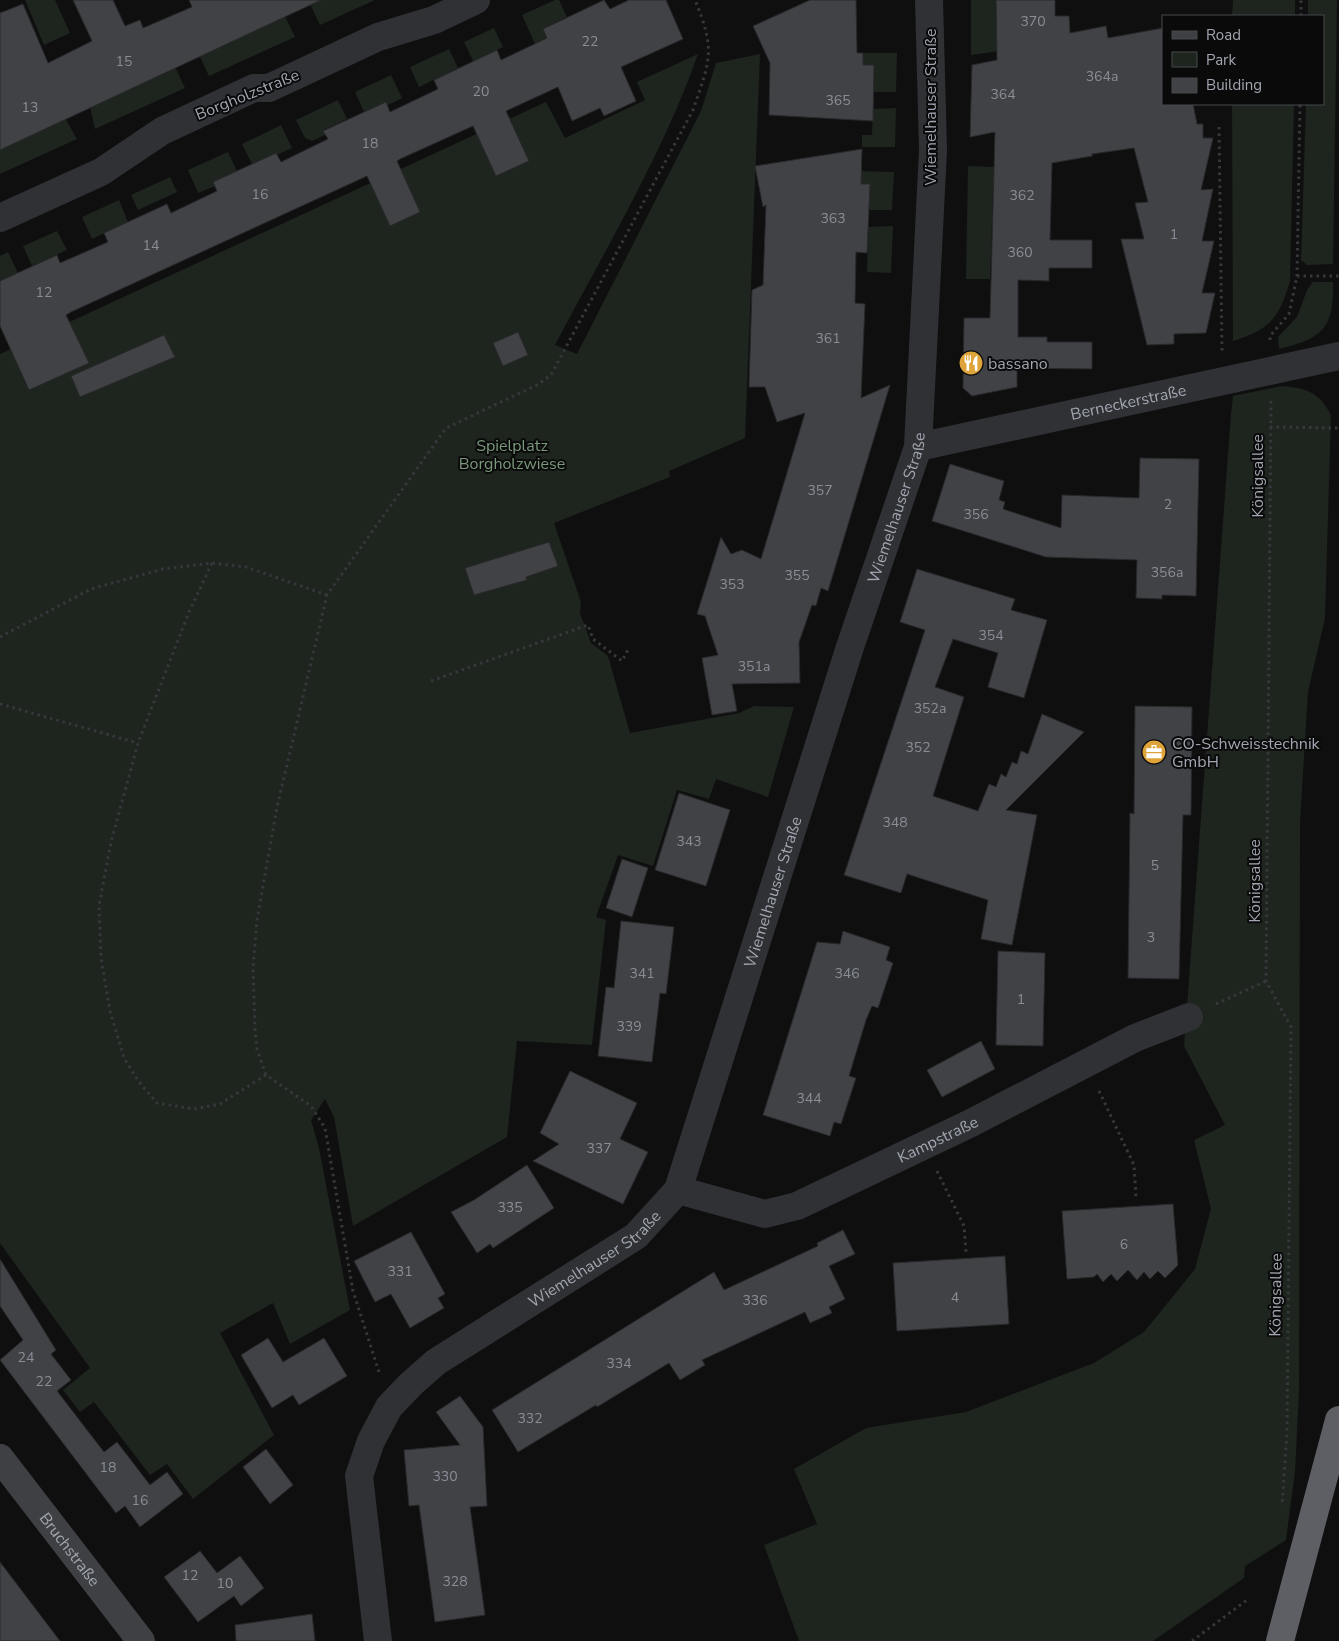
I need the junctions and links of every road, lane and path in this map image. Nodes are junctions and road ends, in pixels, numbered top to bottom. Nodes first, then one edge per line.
1 (476, 0) edge
2 (695, 0) edge
3 (929, 0) edge
4 (1301, 0) edge
5 (1301, 15) edge
6 (1300, 105) edge
7 (1219, 127) dead end
8 (0, 218) edge
9 (1297, 276) junction
10 (1339, 276) edge
11 (1339, 356) edge
12 (1271, 371) junction
13 (1222, 380) junction
14 (1270, 427) junction
15 (1339, 428) edge
16 (918, 447) junction
17 (212, 563) junction
18 (327, 595) junction
19 (0, 637) edge
20 (629, 648) dead end
21 (431, 681) dead end
22 (0, 704) edge
23 (138, 743) junction
24 (1266, 981) junction
25 (1188, 1017) joint
26 (1086, 1062) junction
27 (266, 1075) junction
28 (924, 1146) junction
29 (678, 1190) junction
30 (1136, 1197) dead end
31 (966, 1252) dead end
32 (389, 1407) junction
33 (1339, 1420) edge
34 (0, 1458) edge
35 (1282, 1512) dead end
36 (1247, 1600) dead end
37 (135, 1639) edge
38 (378, 1641) edge
39 (1192, 1641) edge
40 (1280, 1641) edge

1 - 8 street, Borgholzstraße
2 - 18 path
3 - 16 street, Wiemelhauser Straße
4 - 5 path
6 - 9 path, Königsallee
7 - 13 path
9 - 10 path
9 - 12 path, Königsallee
11 - 12 street, Berneckerstraße
12 - 13 street, Berneckerstraße
12 - 14 path, Königsallee
13 - 16 street, Berneckerstraße
14 - 15 path
14 - 24 path, Königsallee
16 - 29 street, Wiemelhauser Straße
17 - 18 path
17 - 19 path
17 - 23 path
18 - 27 path
20 - 21 path
22 - 23 path
23 - 27 path
24 - 25 path
24 - 35 path, Königsallee
25 - 26 street, Kampstraße
26 - 28 street, Kampstraße
26 - 30 path
27 - 32 path
28 - 29 street, Kampstraße
28 - 31 path
29 - 32 street, Wiemelhauser Straße
32 - 38 street, Wiemelhauser Straße
33 - 40 highway
34 - 37 street, Bruchstraße
36 - 39 path

